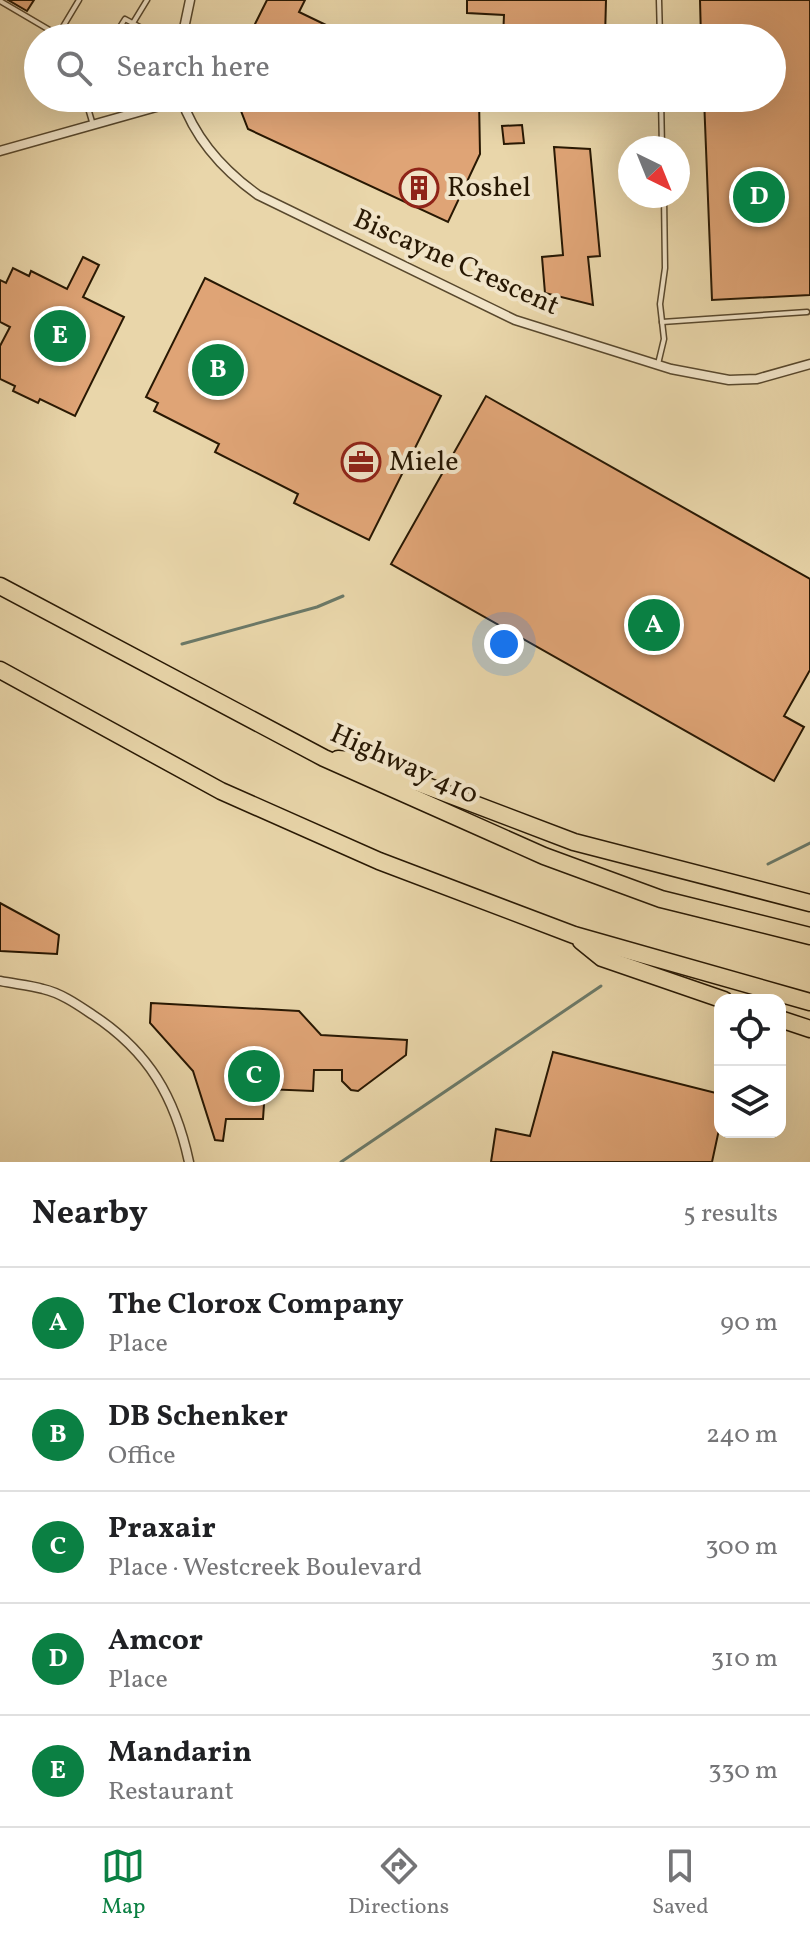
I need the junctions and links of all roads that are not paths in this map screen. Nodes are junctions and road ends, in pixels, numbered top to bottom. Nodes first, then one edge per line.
1 (79, 0) edge
2 (147, 0) edge
3 (190, 0) edge
4 (659, 0) edge
5 (0, 1) edge
6 (133, 23) joint
7 (39, 24) edge
8 (66, 24) edge
9 (122, 24) edge
10 (185, 24) edge
11 (660, 24) edge
12 (89, 112) edge
13 (137, 112) edge
14 (188, 112) edge
15 (661, 112) edge
16 (93, 125) junction
17 (662, 136) edge
18 (0, 151) edge
19 (664, 208) edge
20 (807, 312) dead end
21 (662, 322) junction
22 (658, 364) junction
23 (810, 364) edge
24 (0, 586) edge
25 (0, 670) edge
26 (324, 758) junction
27 (810, 903) edge
28 (574, 935) junction
29 (810, 936) edge
30 (0, 981) edge
31 (714, 997) edge
32 (810, 1002) edge
33 (786, 1021) edge
34 (810, 1029) edge
35 (189, 1162) edge

1 - 8 lane
2 - 6 lane
3 - 10 street
4 - 11 lane
5 - 7 lane
6 - 9 lane
12 - 16 lane
13 - 16 street
14 - 22 street, Biscayne Crescent
15 - 17 lane
16 - 18 street
19 - 21 lane
20 - 21 lane
21 - 22 lane
22 - 23 street, Biscayne Crescent
24 - 26 highway, Highway 410
25 - 28 highway
26 - 27 highway
26 - 29 highway, Highway 410
28 - 31 highway
28 - 32 highway
30 - 35 street
33 - 34 highway

